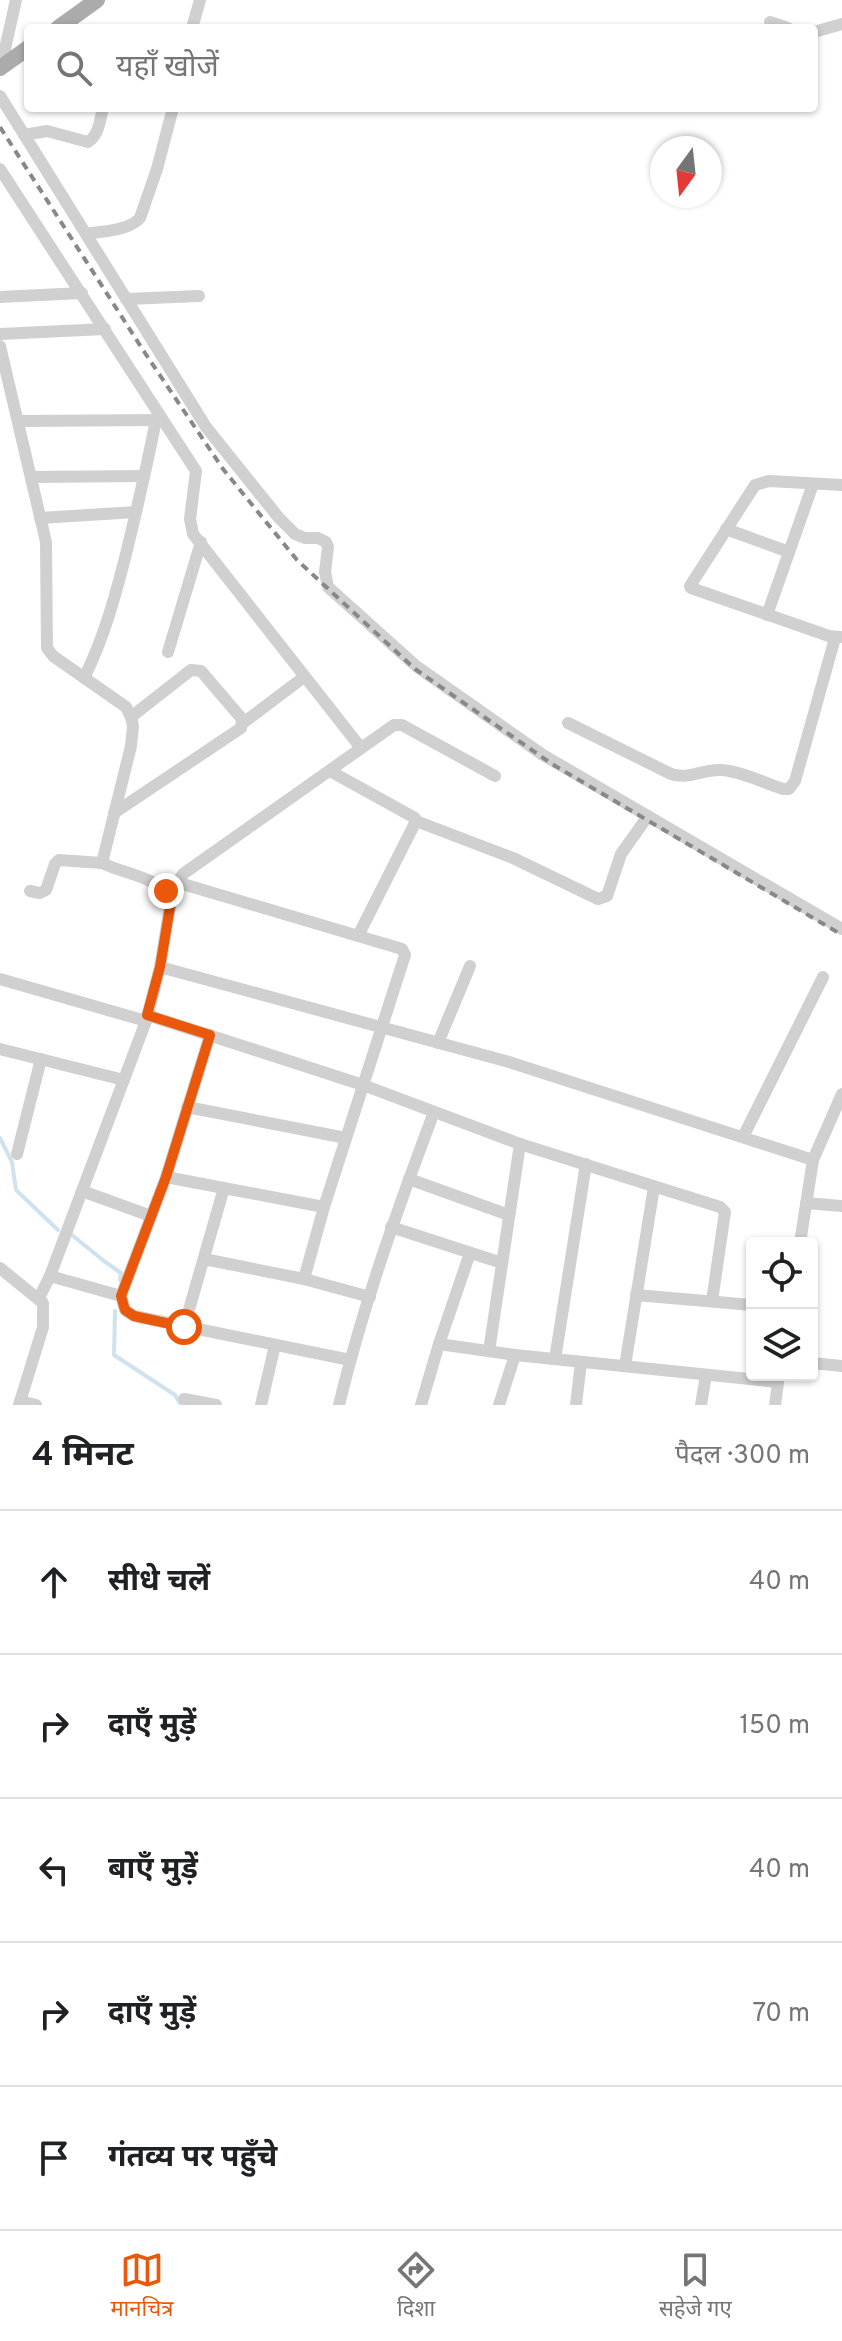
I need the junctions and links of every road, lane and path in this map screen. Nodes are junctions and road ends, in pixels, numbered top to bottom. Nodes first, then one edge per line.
1 (16, 0) edge
2 (97, 0) edge
3 (200, 0) edge
4 (770, 22) dead end
5 (64, 24) edge
6 (193, 24) edge
7 (776, 24) edge
8 (842, 24) edge
9 (818, 31) edge
10 (24, 51) edge
11 (0, 67) edge
12 (0, 96) edge
13 (102, 112) edge
14 (172, 112) edge
15 (24, 135) junction
16 (0, 169) edge
17 (86, 234) junction
18 (82, 293) junction
19 (199, 296) dead end
20 (0, 297) edge
21 (126, 299) junction
22 (105, 329) junction
23 (0, 334) edge
24 (0, 346) edge
25 (14, 407) junction
26 (0, 410) edge
27 (159, 420) junction
28 (18, 421) junction
29 (144, 476) junction
30 (31, 477) junction
31 (813, 484) junction
32 (842, 485) edge
33 (136, 512) junction
34 (40, 518) junction
35 (726, 529) junction
36 (201, 542) junction
37 (789, 552) junction
38 (767, 615) junction
39 (839, 636) edge
40 (168, 652) dead end
41 (304, 677) junction
42 (84, 678) junction
43 (131, 717) junction
44 (243, 723) junction
45 (568, 723) dead end
46 (361, 748) junction
47 (330, 771) junction
48 (495, 776) dead end
49 (114, 813) junction
50 (648, 816) junction
51 (416, 821) junction
52 (102, 863) junction
53 (171, 888) junction
54 (30, 891) dead end
55 (842, 929) edge
56 (358, 936) junction
57 (470, 966) dead end
58 (160, 967) junction
59 (823, 977) dead end
60 (0, 979) edge
61 (147, 1018) junction
62 (383, 1028) junction
63 (210, 1035) junction
64 (438, 1043) junction
65 (0, 1049) edge
66 (41, 1059) junction
67 (124, 1080) junction
68 (363, 1085) junction
69 (840, 1102) edge
70 (187, 1107) junction
71 (434, 1112) junction
72 (743, 1137) junction
73 (346, 1138) junction
74 (520, 1144) junction
75 (17, 1154) dead end
76 (813, 1160) junction
77 (586, 1164) junction
78 (166, 1177) junction
79 (409, 1179) junction
80 (654, 1187) junction
81 (224, 1188) junction
82 (82, 1191) junction
83 (806, 1203) junction
84 (842, 1206) edge
85 (324, 1207) junction
86 (509, 1215) junction
87 (151, 1216) junction
88 (391, 1227) junction
89 (801, 1237) edge
90 (470, 1253) junction
91 (204, 1259) junction
92 (502, 1263) junction
93 (0, 1268) edge
94 (50, 1276) junction
95 (304, 1279) junction
96 (636, 1295) junction
97 (121, 1296) junction
98 (370, 1297) junction
99 (39, 1298) junction
100 (712, 1301) junction
101 (746, 1304) edge
102 (184, 1327) junction
103 (439, 1344) junction
104 (275, 1345) junction
105 (489, 1351) junction
106 (515, 1355) junction
107 (555, 1359) junction
108 (350, 1360) junction
109 (581, 1362) junction
110 (818, 1364) edge
111 (625, 1366) junction
112 (842, 1366) edge
113 (706, 1375) junction
114 (746, 1377) edge
115 (778, 1381) edge
116 (184, 1399) dead end
117 (20, 1403) edge
118 (36, 1405) edge
119 (216, 1405) edge
120 (261, 1405) edge
121 (339, 1405) edge
122 (421, 1405) edge
123 (499, 1405) edge
124 (576, 1405) edge
125 (701, 1405) edge
126 (775, 1405) edge

1 - 11 street
2 - 5 main road
3 - 6 street
4 - 7 street
8 - 9 street
10 - 11 main road
12 - 15 street
13 - 15 street
14 - 17 street
15 - 17 street
16 - 18 street
17 - 21 street
18 - 20 street
18 - 22 street
19 - 21 street
21 - 50 street
22 - 23 street
22 - 27 street
24 - 25 street
25 - 26 street
25 - 28 street
27 - 28 street
27 - 29 street
27 - 36 street
28 - 30 street
29 - 30 street
29 - 33 street
30 - 34 street
31 - 32 street
31 - 35 street
31 - 37 street
33 - 34 street
33 - 42 street
34 - 42 street
35 - 37 street
35 - 38 street
36 - 40 street
36 - 41 street
37 - 38 street
38 - 39 street
39 - 45 street
41 - 44 street
41 - 46 street
42 - 43 street
43 - 44 street
43 - 49 street
44 - 49 street
46 - 47 street
46 - 48 street
47 - 51 street
47 - 53 street
49 - 52 street
50 - 51 street
50 - 55 street
51 - 56 street
52 - 53 street
52 - 54 street
53 - 56 street
53 - 58 street
56 - 62 street
57 - 64 street
58 - 61 street
58 - 62 street
59 - 72 street
60 - 61 street
61 - 63 street
61 - 67 street
62 - 64 street
62 - 68 street
63 - 68 street
63 - 70 street
64 - 72 street
65 - 66 street
66 - 67 street
66 - 75 street
67 - 82 street
68 - 71 street
68 - 73 street
69 - 76 street
70 - 73 street
70 - 78 street
71 - 74 street
71 - 79 street
72 - 76 street
73 - 85 street
74 - 77 street
74 - 86 street
76 - 83 street
77 - 80 street
77 - 107 street
78 - 81 street
78 - 87 street
79 - 86 street
79 - 88 street
80 - 96 street
80 - 100 street
81 - 85 street
81 - 91 street
82 - 87 street
82 - 94 street
83 - 84 street
83 - 89 street
85 - 95 street
86 - 92 street
87 - 97 street
88 - 90 street
88 - 98 street
90 - 92 street
90 - 103 street
91 - 95 street
91 - 102 street
92 - 105 street
93 - 99 street
94 - 97 street
94 - 99 street
95 - 98 street
96 - 100 street
96 - 111 street
97 - 102 street
98 - 108 street
99 - 117 street
100 - 101 street
102 - 104 street
103 - 105 street
103 - 122 street
104 - 108 street
104 - 120 street
105 - 106 street
106 - 107 street
106 - 123 street
107 - 109 street
108 - 121 street
109 - 111 street
109 - 124 street
110 - 112 street
111 - 113 street
113 - 114 street
113 - 125 street
115 - 126 street
116 - 119 street
117 - 118 street

